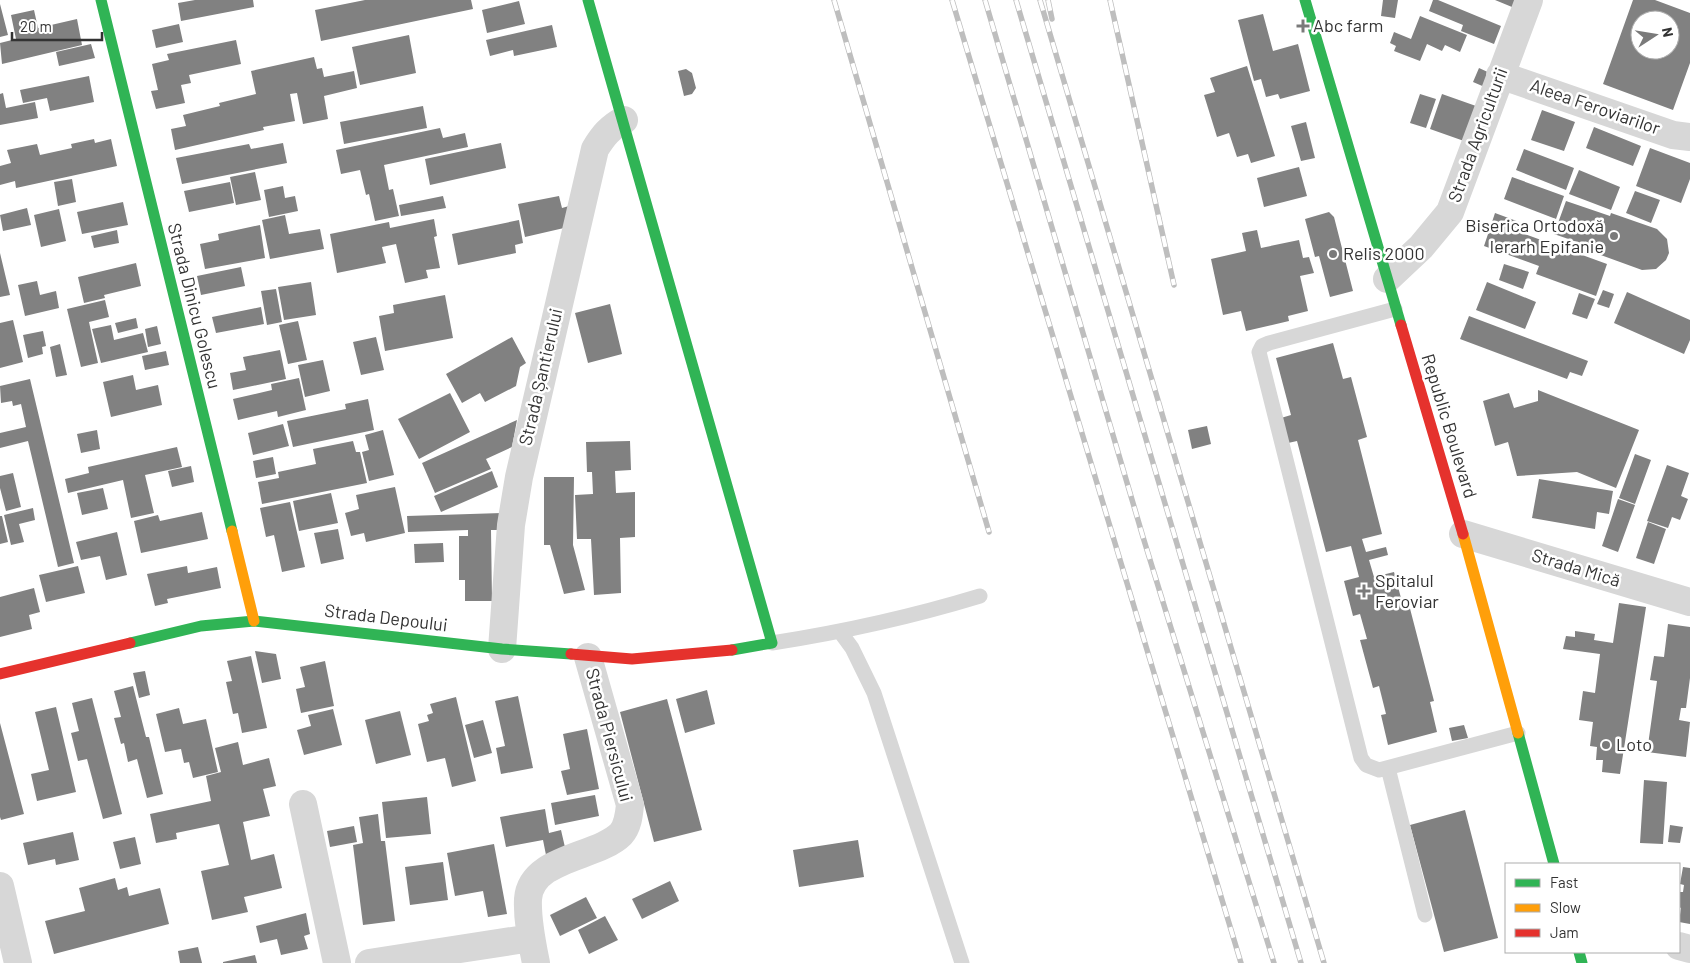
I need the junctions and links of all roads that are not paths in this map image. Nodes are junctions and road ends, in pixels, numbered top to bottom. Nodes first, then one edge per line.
1 (102, 0) edge
2 (588, 0) edge
3 (1305, 0) edge
4 (1529, 0) edge
5 (1500, 75) junction
6 (624, 120) junction
7 (1690, 137) edge
8 (1387, 279) junction
9 (1396, 309) junction
10 (1462, 534) junction
11 (980, 596) dead end
12 (1690, 602) edge
13 (254, 621) junction
14 (841, 633) junction
15 (772, 644) junction
16 (502, 649) junction
17 (588, 657) junction
18 (0, 674) edge
19 (1518, 733) junction
20 (1388, 768) junction
21 (303, 804) dead end
22 (1554, 863) edge
23 (0, 886) edge
24 (1426, 915) dead end
25 (533, 950) edge
26 (18, 963) edge
27 (337, 963) edge
28 (370, 963) edge
29 (962, 963) edge

1 - 13 street, Strada Dinicu Golescu
2 - 6 street
3 - 8 street, Republic Boulevard
4 - 5 street, Strada Agriculturii
5 - 7 street, Aleea Feroviarilor
5 - 8 street, Strada Agriculturii
6 - 15 street
6 - 16 street, Strada Șantierului
8 - 9 street, Republic Boulevard
9 - 10 street, Republic Boulevard
9 - 20 lane
10 - 12 street, Strada Mică
10 - 19 street, Republic Boulevard
11 - 14 lane
13 - 16 street, Strada Depoului
13 - 18 street, Strada Depoului
14 - 15 lane
14 - 29 lane
15 - 17 street, Strada Depoului
16 - 17 street, Strada Depoului
17 - 25 street, Strada Piersicului
19 - 20 lane
19 - 22 street, Republic Boulevard
20 - 24 lane
21 - 27 street
23 - 26 street
25 - 28 street, Strada Piersicului

